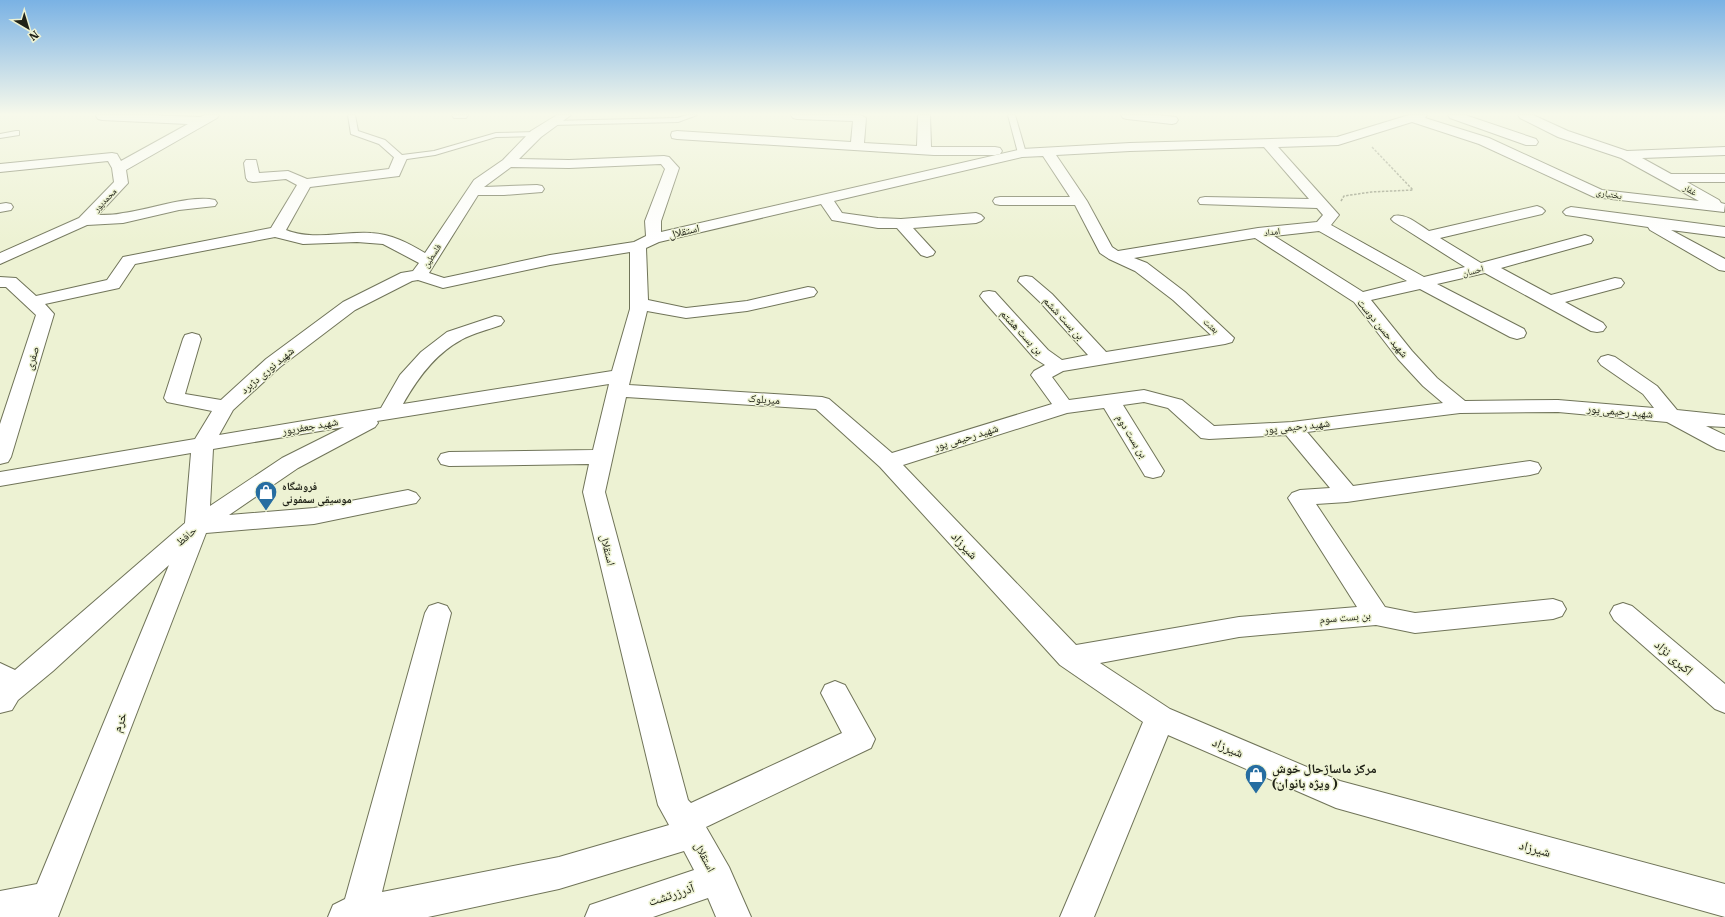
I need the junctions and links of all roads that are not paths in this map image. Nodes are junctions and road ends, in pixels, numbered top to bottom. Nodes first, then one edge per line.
1 (104, 158) edge
2 (113, 158) edge
3 (137, 158) edge
4 (400, 158) edge
5 (513, 158) edge
6 (1002, 158) edge
7 (1051, 158) edge
8 (1279, 158) edge
9 (1519, 158) edge
10 (1631, 158) edge
11 (251, 163) dead end
12 (508, 163) junction
13 (45, 164) junction
14 (0, 168) edge
15 (119, 168) junction
16 (33, 178) dead end
17 (1668, 178) junction
18 (1725, 178) edge
19 (305, 184) junction
20 (537, 189) dead end
21 (474, 191) junction
22 (826, 199) junction
23 (1000, 201) dead end
24 (1080, 201) junction
25 (1204, 202) dead end
26 (210, 203) dead end
27 (1725, 205) edge
28 (1537, 211) dead end
29 (1571, 212) dead end
30 (1325, 215) junction
31 (976, 218) dead end
32 (1399, 219) dead end
33 (1645, 221) junction
34 (84, 222) junction
35 (901, 224) junction
36 (277, 232) junction
37 (1725, 232) edge
38 (1258, 233) junction
39 (1426, 236) junction
40 (1585, 240) dead end
41 (646, 242) junction
42 (927, 252) dead end
43 (1115, 256) junction
44 (0, 259) edge
45 (1725, 266) edge
46 (424, 268) junction
47 (1483, 268) junction
48 (1026, 281) dead end
49 (0, 282) edge
50 (1422, 283) junction
51 (1615, 283) dead end
52 (808, 292) dead end
53 (989, 296) dead end
54 (1360, 298) junction
55 (1549, 301) junction
56 (32, 302) junction
57 (639, 304) junction
58 (495, 321) dead end
59 (1597, 327) dead end
60 (1517, 333) dead end
61 (192, 338) dead end
62 (1101, 358) junction
63 (1608, 361) dead end
64 (1058, 366) junction
65 (619, 383) junction
66 (1110, 401) junction
67 (1064, 407) junction
68 (1460, 407) junction
69 (225, 408) junction
70 (388, 413) junction
71 (1671, 416) junction
72 (1725, 421) edge
73 (1292, 428) junction
74 (275, 432) junction
75 (203, 444) junction
76 (1725, 444) edge
77 (0, 457) edge
78 (602, 457) junction
79 (449, 459) dead end
80 (888, 462) junction
81 (290, 463) junction
82 (1530, 468) dead end
83 (1153, 471) dead end
84 (0, 479) edge
85 (1347, 494) junction
86 (408, 498) dead end
87 (197, 526) junction
88 (1553, 609) dead end
89 (1623, 612) dead end
90 (438, 613) dead end
91 (1376, 615) junction
92 (1070, 657) junction
93 (3, 690) edge
94 (835, 693) dead end
95 (1725, 701) edge
96 (1160, 718) junction
97 (689, 827) junction
98 (717, 879) junction
99 (1725, 901) edge
100 (0, 908) edge
101 (45, 908) edge
102 (352, 915) edge
103 (602, 917) edge
104 (734, 917) edge
105 (1077, 917) edge
106 (1091, 917) edge

1 - 13 street
2 - 15 street
3 - 15 street
4 - 19 street
5 - 12 street, فلسطین
6 - 22 street, استقلال
7 - 24 street, بعثت
8 - 30 street
9 - 27 street, بختیاری
10 - 17 street, غفار
11 - 19 street
12 - 21 street, فلسطین
12 - 41 street
13 - 14 street
13 - 16 street
15 - 34 street, محمدپور
17 - 18 street
17 - 27 street, غفار
19 - 36 street
20 - 21 street
21 - 46 street, فلسطین
22 - 35 street
22 - 41 street, استقلال
23 - 24 street
24 - 43 street, بعثت
25 - 30 street
26 - 34 street
28 - 39 street
29 - 33 street
30 - 38 street, امداد
30 - 50 street
31 - 35 street
32 - 39 street
33 - 37 street
33 - 45 street
34 - 44 street, محمدپور
35 - 42 street
36 - 46 street
36 - 56 street
38 - 43 street, امداد
38 - 54 street, شهید حسن دوست
39 - 47 street
40 - 47 street, احسان
41 - 46 street, فلسطین
41 - 57 street, استقلال
43 - 62 street, بعثت
46 - 69 street, شهید نوری دژبرد
47 - 50 street, احسان
47 - 55 street
48 - 62 street, بن بست ششم
49 - 56 street, صفری
50 - 54 street, احسان
50 - 60 street
51 - 55 street
52 - 57 street
53 - 64 street, بن بست هشتم
54 - 68 street, شهید حسن دوست
55 - 59 street
56 - 77 street, صفری
57 - 65 street, استقلال
58 - 70 street
61 - 69 street
62 - 64 street, بعثت
63 - 71 street
64 - 67 street, بعثت
65 - 70 street, شهید جعفرپور
65 - 78 street, استقلال
65 - 80 street, میربلوک
66 - 67 street, شهید رحیمی پور
66 - 73 street, شهید رحیمی پور
66 - 83 street, بن بست دوم
67 - 80 street, شهید رحیمی پور
68 - 71 street, شهید رحیمی پور
68 - 73 street, شهید رحیمی پور
69 - 75 street, شهید نوری دژبرد
70 - 74 street, شهید جعفرپور
70 - 81 street, حافظ
71 - 72 street, شهید رحیمی پور
71 - 76 street
73 - 85 street
74 - 75 street, شهید جعفرپور
74 - 81 street
75 - 84 street, شهید جعفرپور
75 - 87 street, شهید نوری دژبرد
78 - 79 street
78 - 97 street, استقلال
80 - 92 street, شیرزاد
81 - 87 street, حافظ
82 - 85 street
85 - 91 street, بن بست سوم
86 - 87 street
87 - 93 street, حافظ
87 - 101 street, خرم
88 - 91 street
89 - 95 street, اکبری نژاد
90 - 102 street
91 - 92 street, بن بست سوم
92 - 96 street, شیرزاد
94 - 97 street
96 - 99 street, شیرزاد
96 - 105 street
97 - 98 street, استقلال
97 - 102 street
98 - 103 street, آذرزرتشت
98 - 104 street, استقلال
100 - 101 street
105 - 106 street

